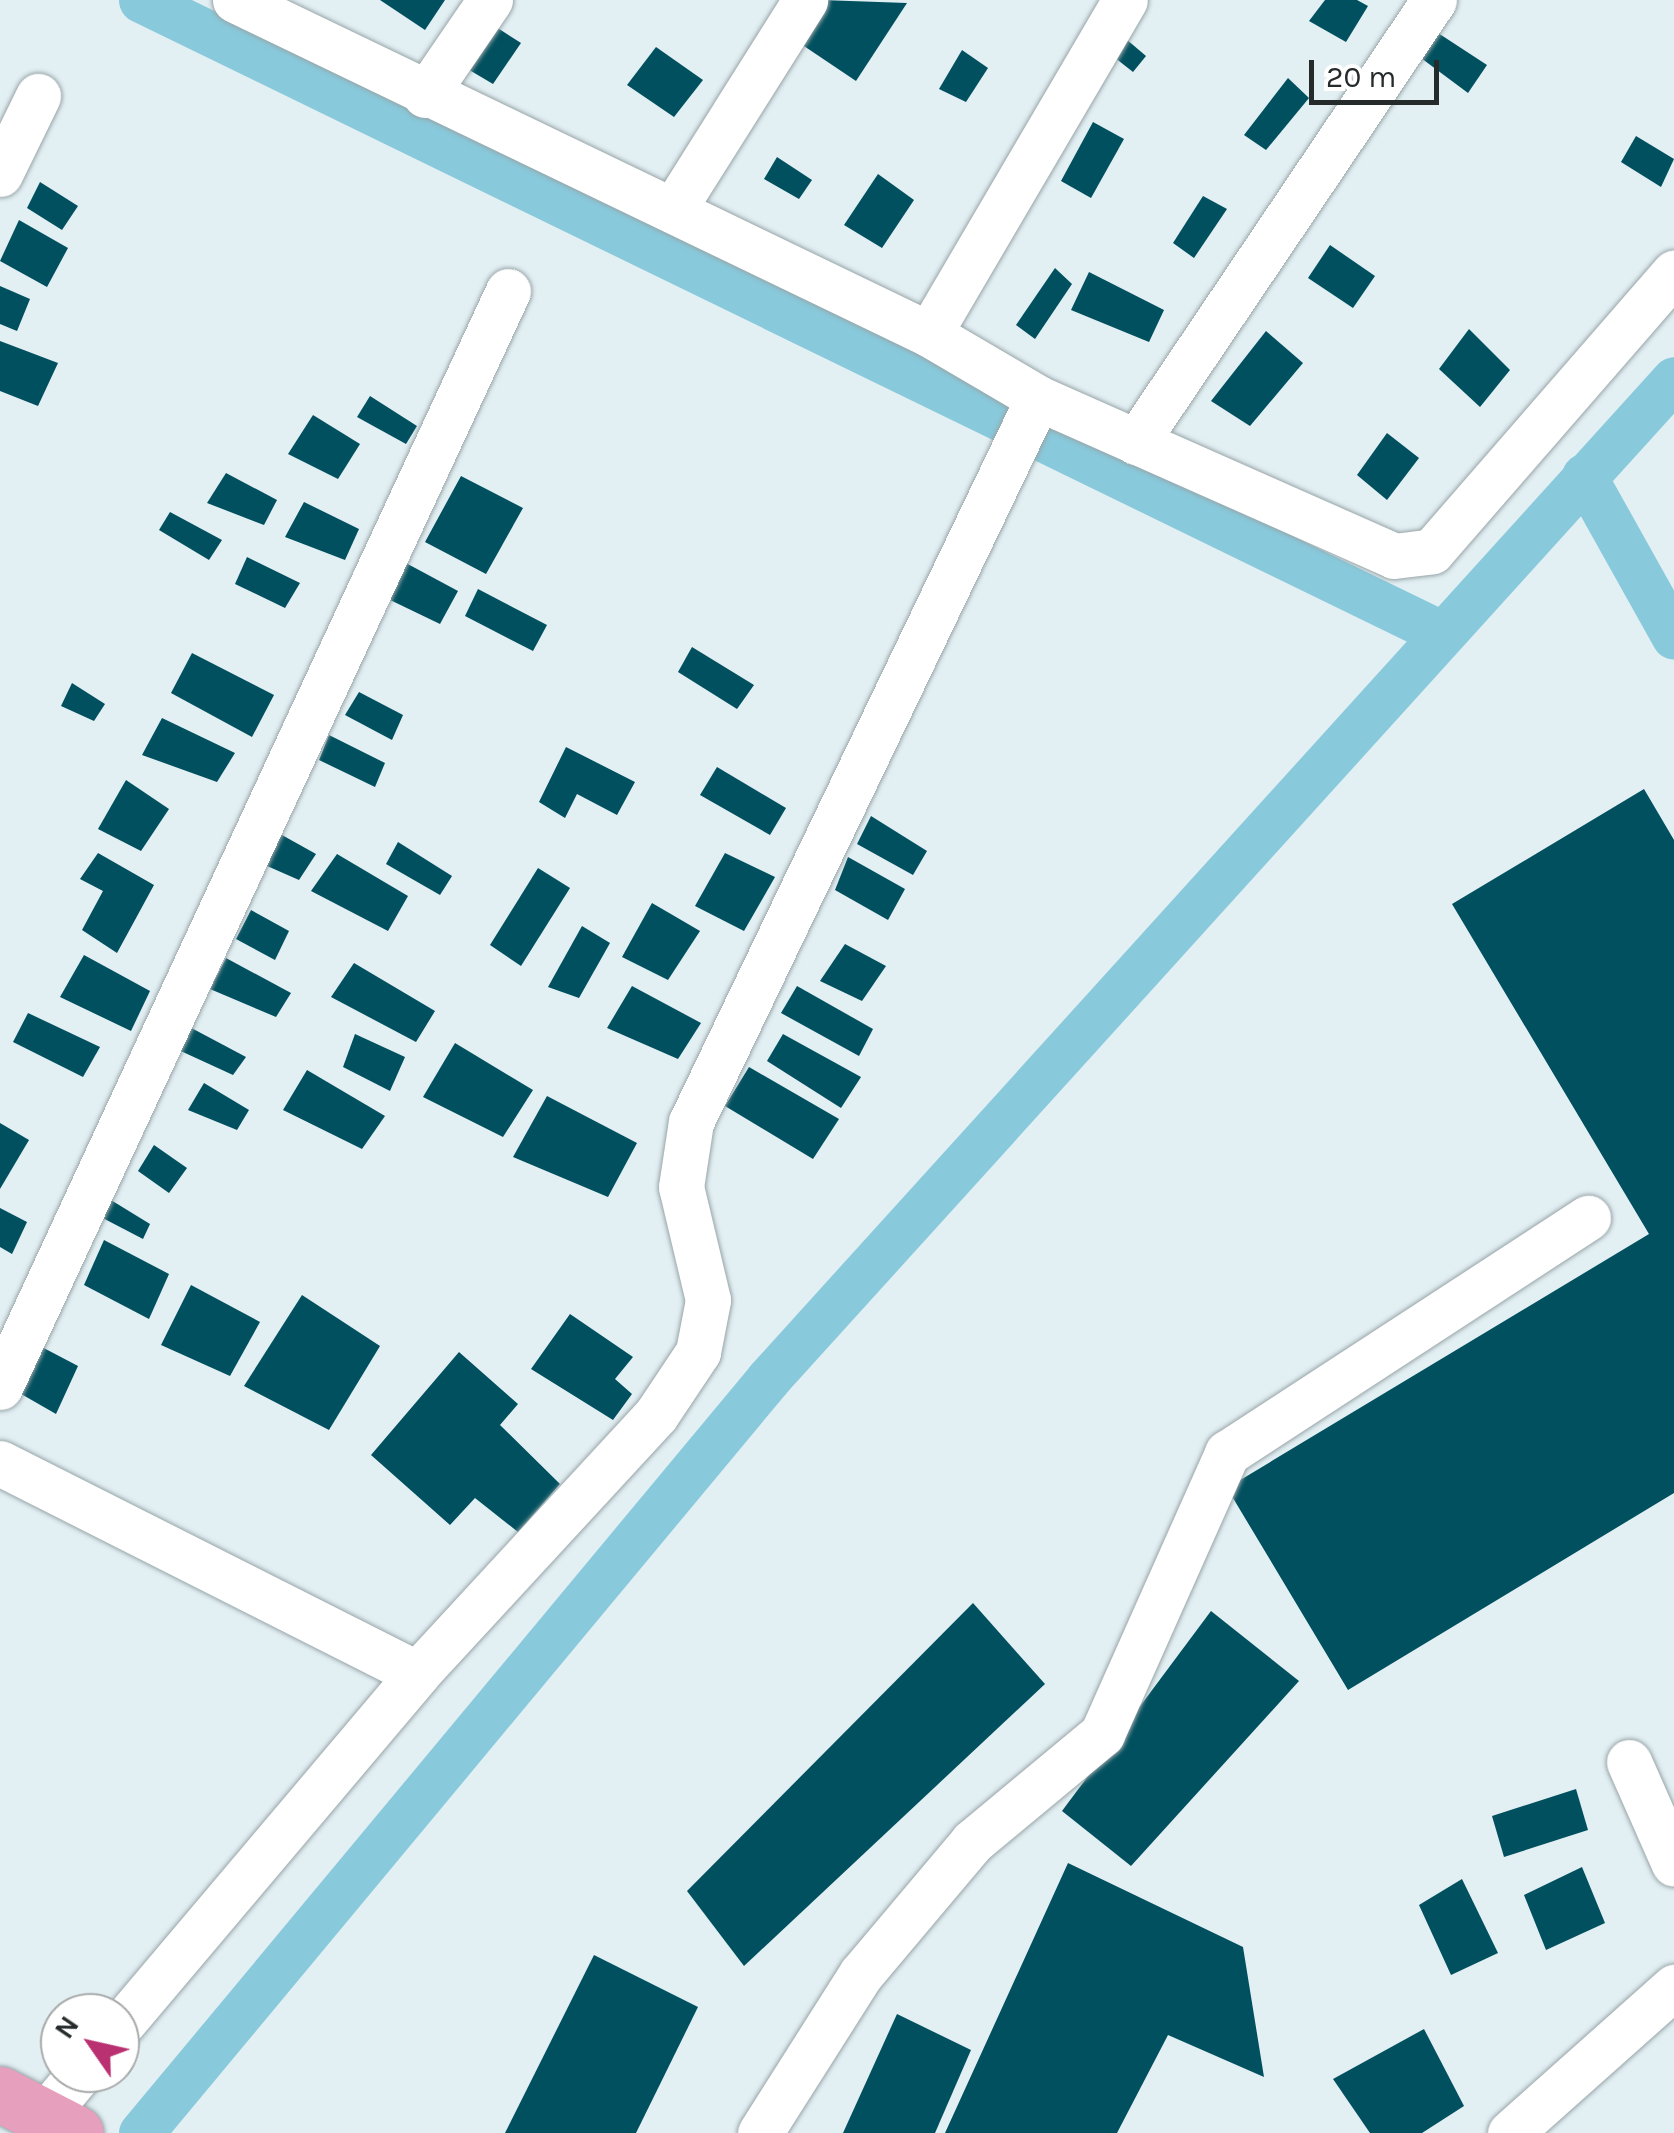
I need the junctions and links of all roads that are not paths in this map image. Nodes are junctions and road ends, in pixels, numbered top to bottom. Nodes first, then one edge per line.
1 (235, 0) edge
2 (490, 0) edge
3 (806, 0) edge
4 (1125, 0) edge
5 (1434, 0) edge
6 (425, 95) junction
7 (38, 96) dead end
8 (0, 174) edge
9 (673, 210) junction
10 (1674, 274) edge
11 (508, 291) dead end
12 (929, 334) junction
13 (1035, 404) junction
14 (1136, 442) junction
15 (1588, 1218) dead end
16 (0, 1386) edge
17 (0, 1463) edge
18 (417, 1674) junction
19 (1628, 1762) dead end
20 (1674, 1864) edge
21 (140, 2002) edge
22 (1667, 2008) edge
23 (60, 2093) edge
24 (40, 2114) edge
25 (760, 2133) edge
26 (1510, 2133) edge

1 - 6 street
2 - 6 street
3 - 9 street
4 - 12 street
5 - 14 street
6 - 9 street
7 - 8 street
9 - 12 street
10 - 14 street
11 - 16 street
12 - 13 street
13 - 14 street
13 - 18 street
15 - 25 street
17 - 18 street
18 - 21 street
19 - 20 street
22 - 26 street
23 - 24 street

